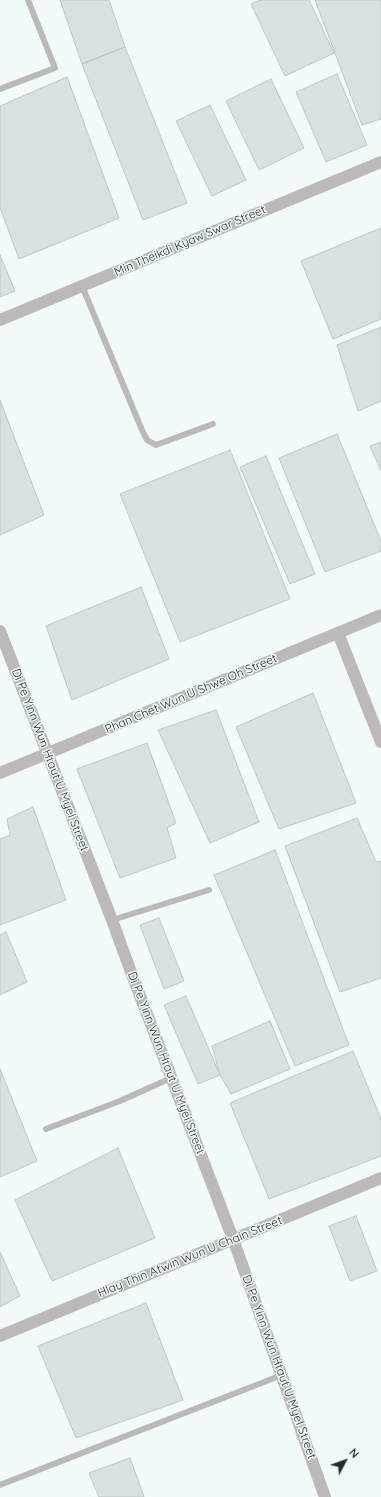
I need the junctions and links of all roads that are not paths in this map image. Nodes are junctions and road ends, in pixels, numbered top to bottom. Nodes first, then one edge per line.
1 (28, 0) edge
2 (0, 89) edge
3 (381, 162) edge
4 (82, 286) junction
5 (0, 320) edge
6 (213, 424) dead end
7 (381, 615) edge
8 (0, 631) edge
9 (338, 633) junction
10 (381, 742) edge
11 (47, 754) junction
12 (0, 773) edge
13 (210, 890) dead end
14 (112, 920) junction
15 (171, 1078) junction
16 (46, 1129) dead end
17 (381, 1178) edge
18 (233, 1239) junction
19 (0, 1336) edge
20 (282, 1375) junction
21 (0, 1485) edge
22 (325, 1497) edge

1 - 2 lane
3 - 4 street, Min Theikdi Kyaw Swar Street
4 - 5 street, Min Theikdi Kyaw Swar Street
4 - 6 lane
7 - 9 street, Phan Chet Wun U Shwe Oh Street
8 - 11 street, Di Pe Yinn Wun Htaut U Myel Street
9 - 10 street
9 - 11 street, Phan Chet Wun U Shwe Oh Street
11 - 12 street, Phan Chet Wun U Shwe Oh Street
11 - 14 street, Di Pe Yinn Wun Htaut U Myel Street
13 - 14 lane
14 - 15 street, Di Pe Yinn Wun Htaut U Myel Street
15 - 16 lane
15 - 18 street, Di Pe Yinn Wun Htaut U Myel Street
17 - 18 street, Hlay Thin Atwin Wun U Chain Street
18 - 19 street, Hlay Thin Atwin Wun U Chain Street
18 - 20 street, Di Pe Yinn Wun Htaut U Myel Street
20 - 21 lane
20 - 22 street, Di Pe Yinn Wun Htaut U Myel Street

